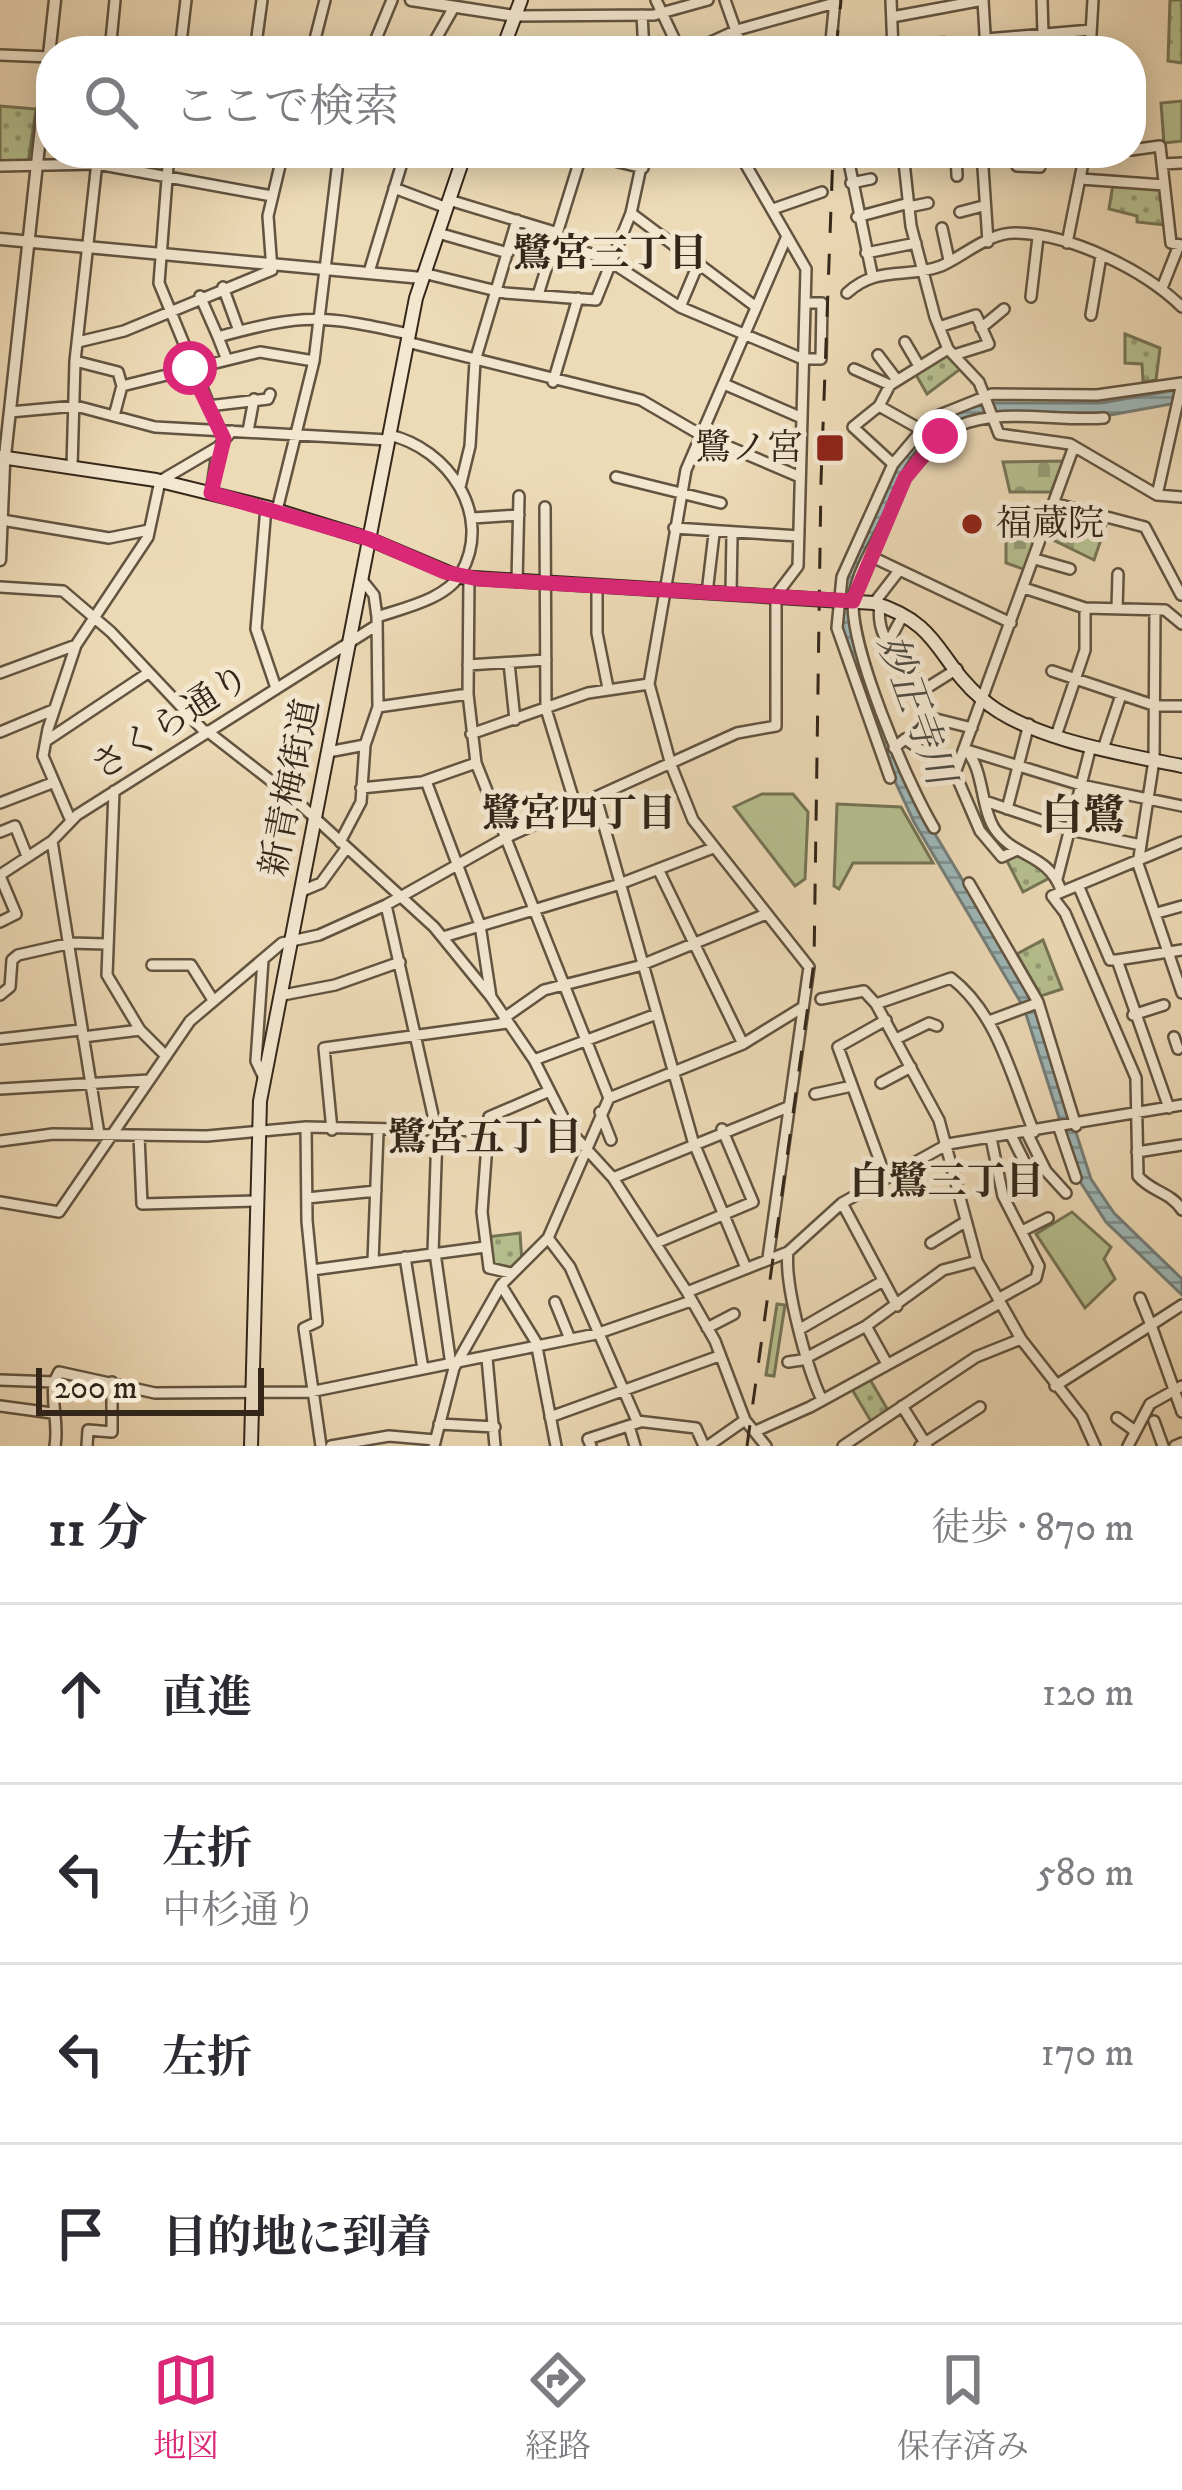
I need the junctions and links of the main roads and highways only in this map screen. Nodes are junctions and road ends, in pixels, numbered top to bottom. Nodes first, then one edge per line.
1 (521, 0) edge
2 (508, 36) edge
3 (460, 168) edge
4 (3, 457) edge
5 (369, 539) junction
6 (1182, 766) edge
7 (250, 1446) edge

1 - 2 main road
3 - 5 main road, 新青梅街道
4 - 5 main road
5 - 6 main road
5 - 7 main road, 新青梅街道

